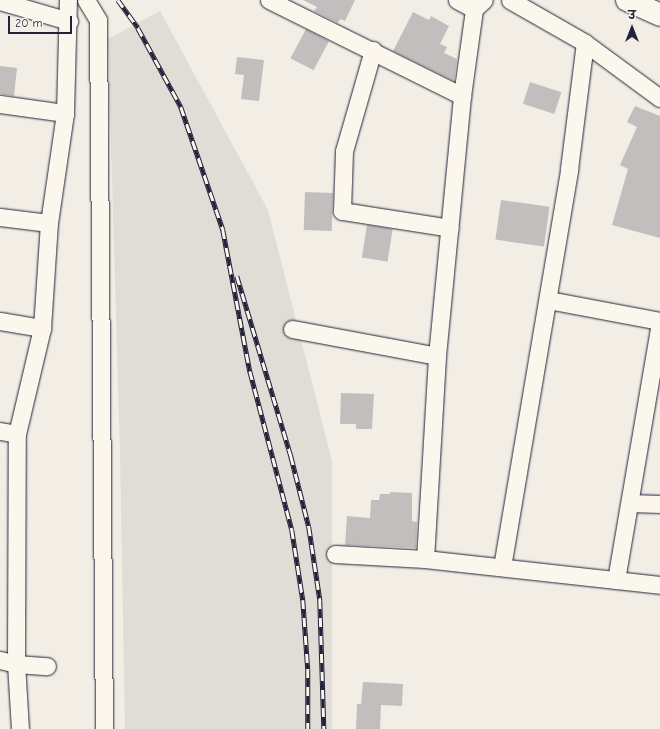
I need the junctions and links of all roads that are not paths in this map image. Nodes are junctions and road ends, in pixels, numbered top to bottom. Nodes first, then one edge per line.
1 (68, 0) edge
2 (86, 0) edge
3 (269, 0) edge
4 (457, 0) edge
5 (510, 0) edge
6 (627, 0) edge
7 (0, 1) edge
8 (479, 4) edge
9 (660, 15) edge
10 (69, 21) junction
11 (584, 43) junction
12 (373, 50) junction
13 (462, 96) junction
14 (660, 98) edge
15 (0, 104) edge
16 (64, 113) junction
17 (0, 217) edge
18 (49, 223) junction
19 (450, 228) junction
20 (548, 300) junction
21 (0, 320) edge
22 (660, 322) edge
23 (42, 328) junction
24 (292, 329) dead end
25 (437, 356) junction
26 (0, 431) edge
27 (17, 434) junction
28 (630, 502) junction
29 (660, 504) edge
30 (335, 554) dead end
31 (425, 559) junction
32 (502, 567) junction
33 (616, 580) junction
34 (660, 585) edge
35 (8, 662) edge
36 (47, 666) dead end
37 (20, 729) edge
38 (104, 729) edge

1 - 10 street
2 - 38 street
3 - 12 street
4 - 8 street
5 - 11 street
6 - 9 main road
7 - 10 street
8 - 13 street
10 - 16 street
11 - 14 street
11 - 20 street
12 - 13 street
12 - 19 street
13 - 19 street
15 - 16 street
16 - 18 street
17 - 18 street
18 - 23 street
19 - 25 street
20 - 22 street
20 - 32 street
21 - 23 street
22 - 28 street
23 - 27 street
24 - 25 street
25 - 31 street
26 - 27 street
27 - 35 street
28 - 29 street
28 - 33 street
30 - 31 street
31 - 32 street
32 - 33 street
33 - 34 street
35 - 36 street
35 - 37 street

